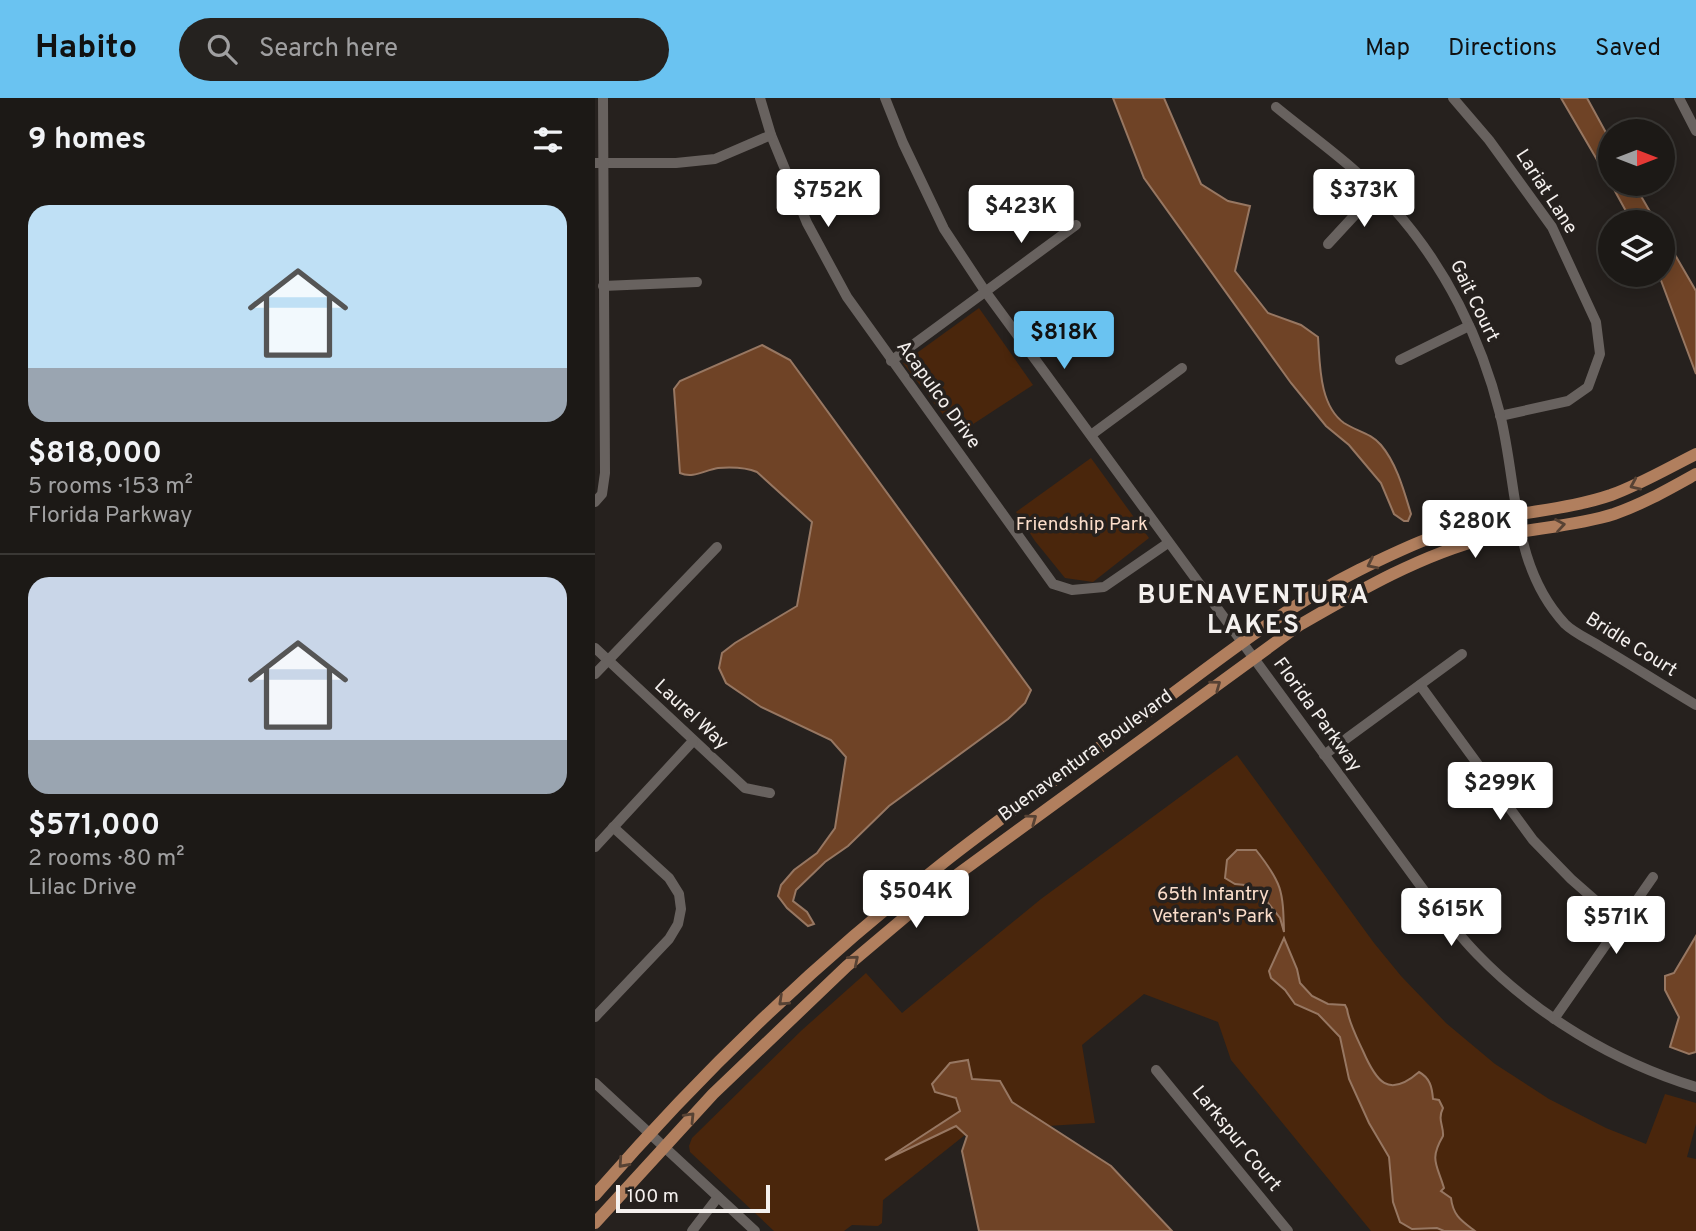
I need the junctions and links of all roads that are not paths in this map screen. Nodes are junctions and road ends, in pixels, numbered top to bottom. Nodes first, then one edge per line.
1 (603, 98) edge
2 (760, 98) edge
3 (1453, 98) edge
4 (1679, 98) edge
5 (889, 99) edge
6 (1276, 107) dead end
7 (1696, 131) edge
8 (771, 135) junction
9 (599, 163) edge
10 (1376, 192) junction
11 (1076, 225) dead end
12 (1328, 243) dead end
13 (697, 282) dead end
14 (603, 286) junction
15 (985, 291) junction
16 (1469, 326) junction
17 (1400, 360) dead end
18 (891, 361) junction
19 (1182, 368) dead end
20 (1500, 416) junction
21 (1091, 435) junction
22 (1696, 454) edge
23 (1696, 474) edge
24 (595, 502) edge
25 (1516, 514) junction
26 (1519, 532) junction
27 (1168, 543) junction
28 (717, 547) dead end
29 (1243, 643) junction
30 (595, 648) edge
31 (1462, 654) dead end
32 (1253, 657) junction
33 (608, 660) junction
34 (595, 674) edge
35 (1420, 685) junction
36 (1696, 705) edge
37 (693, 741) junction
38 (1324, 755) junction
39 (770, 793) dead end
40 (613, 827) junction
41 (595, 847) edge
42 (1653, 877) dead end
43 (1620, 922) junction
44 (595, 1017) edge
45 (1554, 1019) junction
46 (1156, 1070) dead end
47 (595, 1083) edge
48 (1696, 1087) edge
49 (649, 1133) junction
50 (663, 1146) junction
51 (595, 1195) edge
52 (718, 1197) junction
53 (595, 1223) edge
54 (692, 1231) edge
55 (755, 1231) edge
56 (1288, 1231) edge

1 - 9 street
2 - 8 street, Acapulco Drive
3 - 20 street, Lariat Lane
4 - 7 street
5 - 15 street, Florida Parkway
6 - 10 street, Gait Court
8 - 9 street
8 - 18 street, Acapulco Drive
9 - 14 street
10 - 12 street
10 - 16 street, Gait Court
11 - 15 street
13 - 14 street
14 - 24 street
15 - 18 street
15 - 21 street, Florida Parkway
16 - 17 street
16 - 20 street, Gait Court
18 - 27 street, Acapulco Drive
19 - 21 street
20 - 25 street, Gait Court
21 - 27 street, Florida Parkway
22 -> 25 main road, Buenaventura Boulevard
26 -> 23 main road, Buenaventura Boulevard
25 - 26 street, Gait Court
25 -> 29 main road, Buenaventura Boulevard
26 - 32 main road, Buenaventura Boulevard
26 - 36 street, Bridle Court
27 - 29 street, Florida Parkway
28 - 33 street
29 - 32 street, Florida Parkway
29 -> 49 main road, Buenaventura Boulevard
30 - 33 street, Laurel Way
31 - 35 street
32 - 38 street, Florida Parkway
50 -> 32 main road, Buenaventura Boulevard
33 - 34 street
33 - 37 street, Laurel Way
35 - 38 street
35 - 43 street
37 - 39 street, Laurel Way
37 - 40 street
38 - 45 street, Florida Parkway
40 - 41 street
40 - 44 street
42 - 43 street
43 - 45 street
45 - 48 street, Florida Parkway
46 - 56 street, Larkspur Court
47 - 49 street
49 - 50 street
49 -> 51 main road, Buenaventura Boulevard
50 - 52 street
50 - 53 main road, Buenaventura Boulevard
52 - 54 street
52 - 55 street

